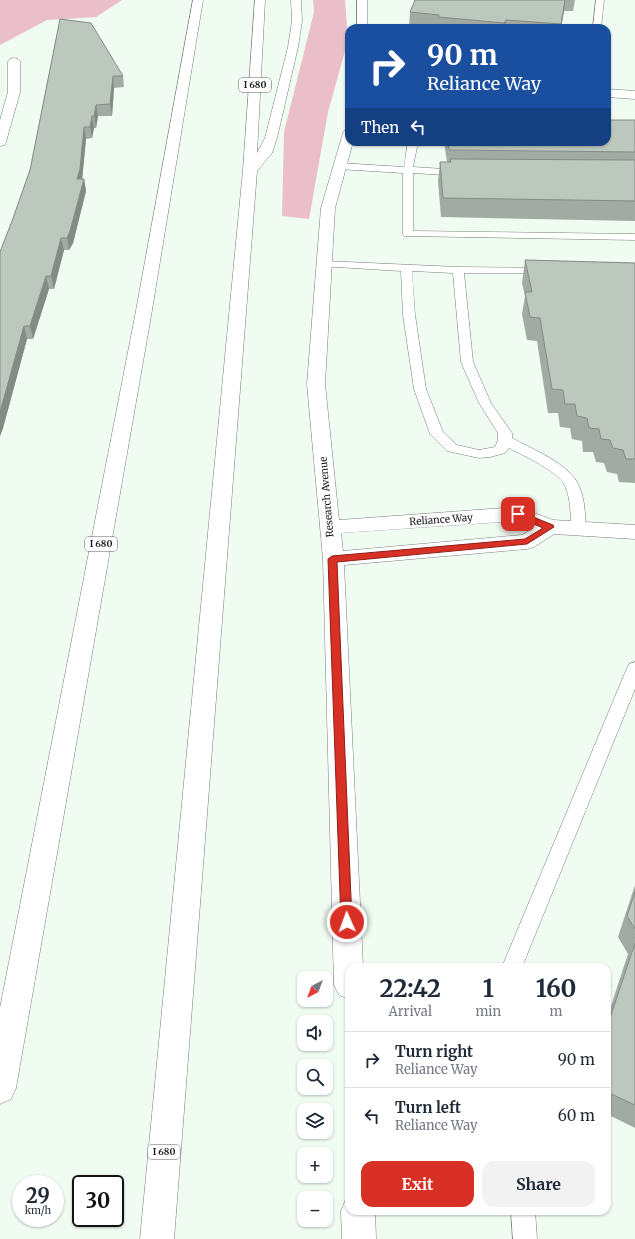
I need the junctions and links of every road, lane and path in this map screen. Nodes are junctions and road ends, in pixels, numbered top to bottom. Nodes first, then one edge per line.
1 (191, 0) edge
2 (198, 0) edge
3 (260, 0) edge
4 (296, 0) edge
5 (362, 0) edge
6 (600, 0) edge
7 (362, 24) edge
8 (597, 24) edge
9 (191, 37) junction
10 (14, 61) dead end
11 (611, 93) edge
12 (635, 95) edge
13 (0, 142) edge
14 (345, 146) edge
15 (412, 146) edge
16 (340, 166) junction
17 (250, 170) junction
18 (408, 171) junction
19 (468, 173) edge
20 (635, 238) edge
21 (324, 264) junction
22 (406, 268) junction
23 (458, 270) junction
24 (558, 270) edge
25 (505, 440) junction
26 (329, 527) junction
27 (550, 527) junction
28 (579, 529) junction
29 (635, 532) edge
30 (332, 559) junction
31 (635, 668) edge
32 (348, 963) edge
33 (514, 963) edge
34 (0, 1088) edge
35 (358, 1215) edge
36 (523, 1215) edge
37 (157, 1239) edge
38 (359, 1239) edge
39 (525, 1239) edge

1 - 9 main road
2 - 9 main road, I 680
3 - 17 main road, I 680
4 - 17 main road
5 - 7 main road
6 - 8 lane
9 - 34 main road, I 680
10 - 13 main road
11 - 12 main road
14 - 16 main road, Research Avenue
15 - 18 lane
16 - 18 lane
16 - 21 main road, Research Avenue
17 - 37 main road, I 680
18 - 19 lane
18 - 20 lane
21 - 22 lane
21 - 26 main road, Research Avenue
22 - 23 lane
22 - 25 lane
23 - 24 lane
23 - 25 lane
25 - 28 lane
26 - 27 main road, Reliance Way
26 - 30 main road, Research Avenue
27 - 28 main road, Reliance Way
27 - 30 main road
28 - 29 main road, Reliance Way
30 - 32 main road, Research Avenue
31 - 33 lane
35 - 38 main road
36 - 39 lane

